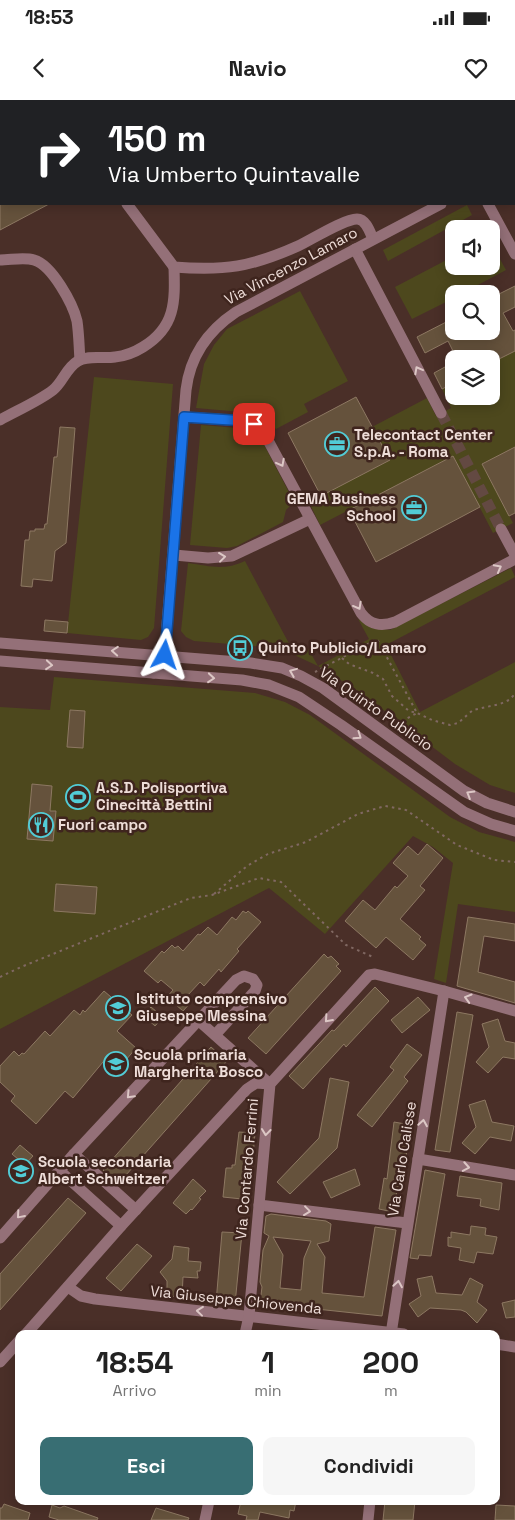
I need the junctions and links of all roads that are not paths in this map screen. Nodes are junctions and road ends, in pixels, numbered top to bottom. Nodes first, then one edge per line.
1 (128, 205) edge
2 (439, 205) edge
3 (489, 205) edge
4 (373, 239) junction
5 (355, 248) junction
6 (515, 254) edge
7 (0, 260) edge
8 (174, 267) junction
9 (80, 360) junction
10 (441, 414) tunnel mouth
11 (184, 417) junction
12 (0, 420) edge
13 (310, 519) junction
14 (501, 529) tunnel mouth
15 (174, 555) junction
16 (515, 557) edge
17 (0, 643) edge
18 (165, 655) junction
19 (0, 661) edge
20 (153, 673) junction
21 (515, 812) edge
22 (515, 831) edge
23 (444, 991) junction
24 (515, 1011) edge
25 (199, 1021) junction
26 (215, 1035) junction
27 (270, 1084) junction
28 (74, 1154) junction
29 (418, 1159) junction
30 (60, 1171) junction
31 (515, 1175) edge
32 (259, 1205) junction
33 (136, 1210) junction
34 (407, 1223) junction
35 (121, 1226) junction
36 (0, 1238) edge
37 (68, 1287) junction
38 (249, 1316) junction
39 (30, 1330) edge
40 (246, 1330) edge
41 (366, 1330) edge
42 (391, 1330) edge
43 (15, 1345) edge
44 (500, 1345) edge
45 (515, 1347) edge
46 (0, 1362) edge
47 (208, 1505) edge
48 (370, 1505) edge
49 (205, 1520) edge
50 (368, 1520) edge

1 - 8 street
2 - 4 street, Via Vincenzo Lamaro
3 - 6 street
4 - 5 street, Via Vincenzo Lamaro
4 - 8 street
10 -> 5 street
5 - 11 street, Via Vincenzo Lamaro
7 - 9 street
8 - 9 street
9 - 12 street
11 -> 13 street
11 - 15 street, Via Vincenzo Lamaro
15 -> 13 street
13 -> 16 street
14 - 16 street
15 - 18 street, Via Vincenzo Lamaro
18 -> 17 street, Via Quinto Publicio
18 - 20 street
21 -> 18 street, Via Quinto Publicio
19 -> 20 street
20 -> 22 street
24 -> 23 street, Via Contardo Ferrini
23 -> 27 street, Via Contardo Ferrini
29 -> 23 street, Via Carlo Calisse
25 - 26 street
25 - 26 street
25 -> 28 street
26 - 27 street
27 -> 32 street, Via Contardo Ferrini
27 - 33 street
28 - 30 street
28 - 33 street
29 -> 31 street
29 - 34 street, Via Carlo Calisse
30 - 35 street
30 -> 36 street
32 -> 34 street
32 - 38 street, Via Contardo Ferrini
33 - 35 street
42 -> 34 street, Via Carlo Calisse
35 - 37 street
38 -> 37 street, Via Giuseppe Chiovenda
37 - 39 street
38 - 40 street, Via Contardo Ferrini
38 - 41 street, Via Giuseppe Chiovenda
43 - 46 street
44 - 45 street
47 - 49 street
48 - 50 street

